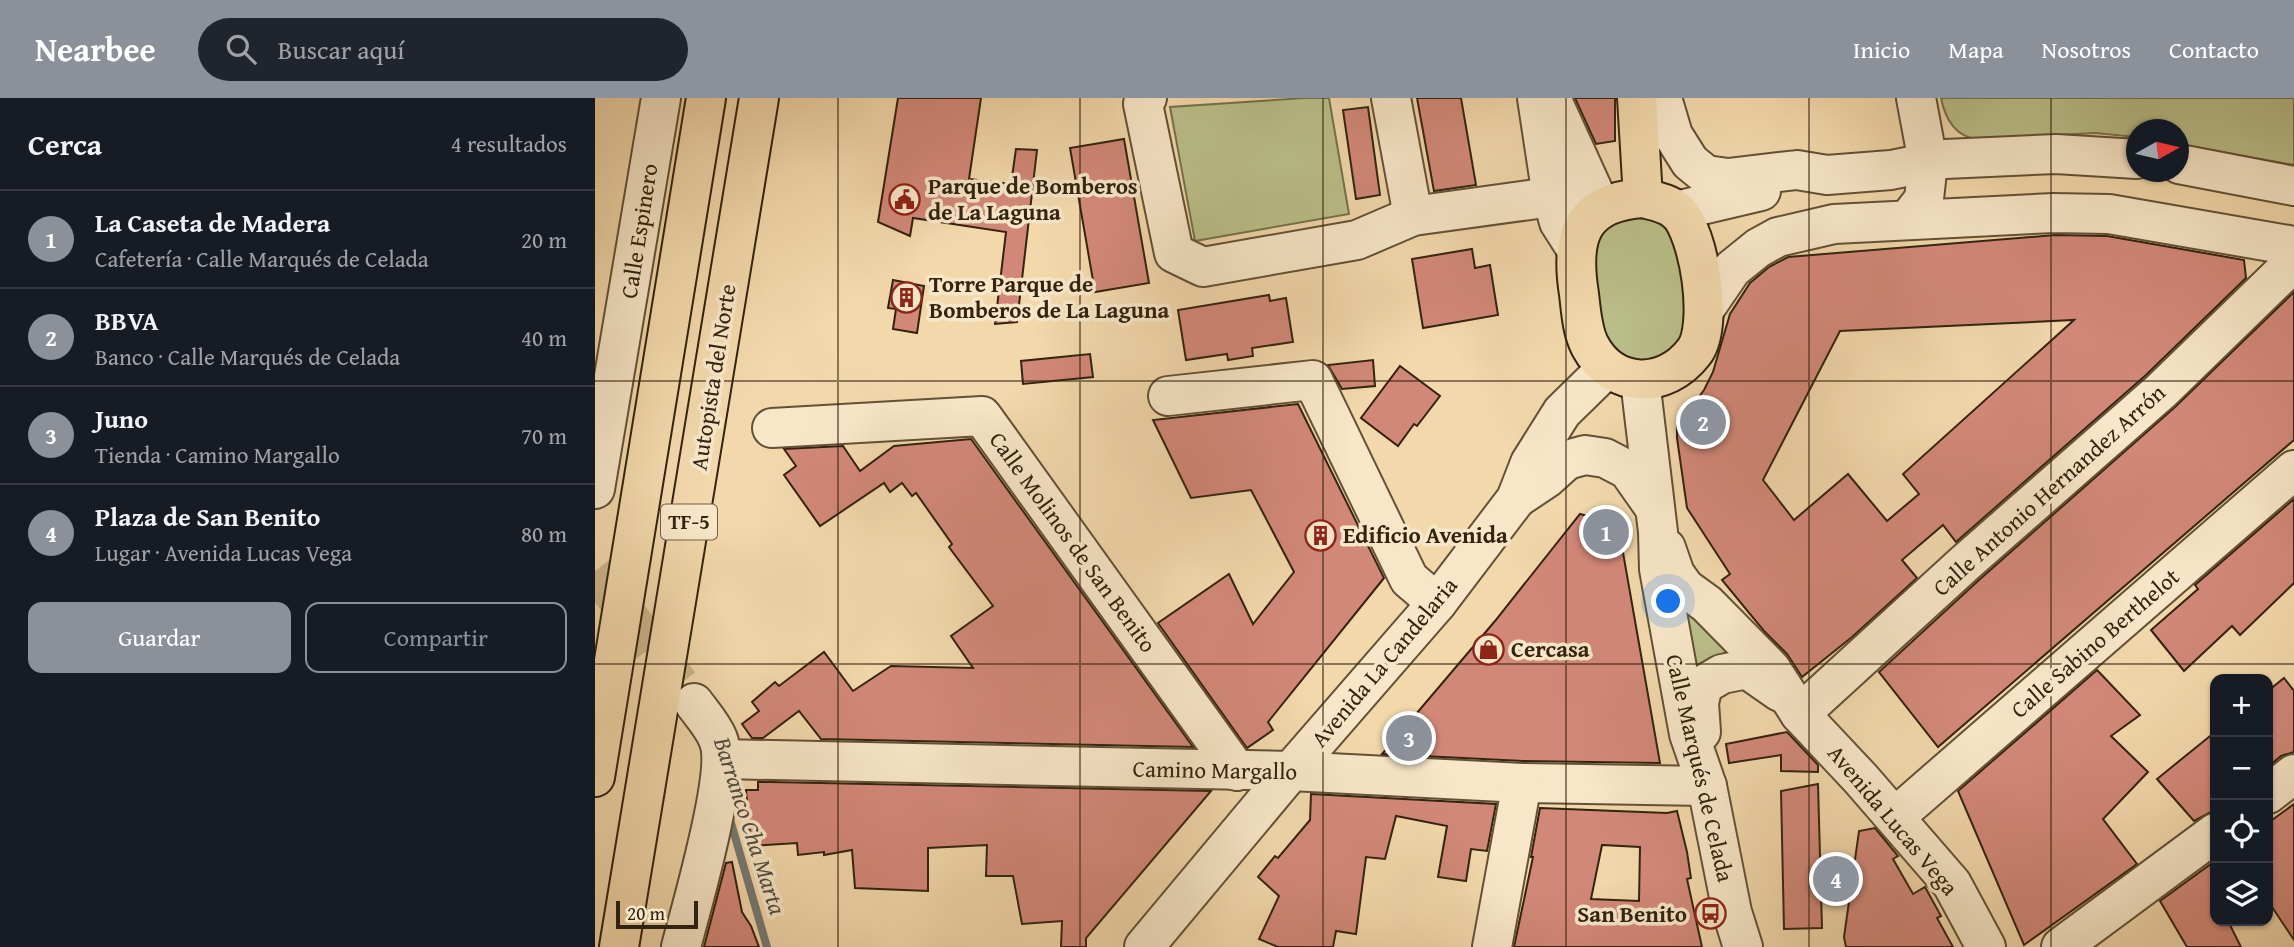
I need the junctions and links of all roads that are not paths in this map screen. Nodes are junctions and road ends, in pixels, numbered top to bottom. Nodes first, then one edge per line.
1 (661, 98) edge
2 (706, 98) edge
3 (759, 98) edge
4 (1147, 98) edge
5 (1391, 98) edge
6 (1537, 98) edge
7 (1551, 98) edge
8 (1637, 98) edge
9 (1662, 98) edge
10 (1916, 98) edge
11 (2126, 158) edge
12 (1928, 162) junction
13 (2189, 166) edge
14 (1827, 175) junction
15 (2294, 186) edge
16 (1552, 197) junction
17 (1596, 198) junction
18 (1660, 204) junction
19 (1413, 216) junction
20 (1908, 220) junction
21 (2294, 246) edge
22 (1576, 247) junction
23 (2294, 262) edge
24 (1704, 310) junction
25 (1624, 374) junction
26 (1168, 396) dead end
27 (772, 428) dead end
28 (599, 451) edge
29 (2294, 470) edge
30 (595, 489) edge
31 (1516, 499) junction
32 (1656, 519) junction
33 (1437, 603) junction
34 (694, 703) tunnel mouth
35 (1795, 707) junction
36 (722, 759) junction
37 (1291, 771) junction
38 (1237, 772) junction
39 (2294, 774) edge
40 (595, 777) edge
41 (1522, 783) junction
42 (1707, 786) junction
43 (2273, 790) edge
44 (1895, 817) junction
45 (2210, 837) edge
46 (619, 947) edge
47 (681, 947) edge
48 (1144, 947) edge
49 (1492, 947) edge
50 (1743, 947) edge
51 (1986, 947) edge
52 (2061, 947) edge

1 - 28 street, Calle Espinero
2 - 40 main road, TF-5
3 - 46 main road, Autopista del Norte / TF-5
4 - 19 street
5 - 19 street
6 - 16 street
7 - 17 street
8 - 18 main road
9 - 14 street
10 - 12 street
11 - 12 street
12 - 14 street
12 - 20 street
13 - 15 street
14 - 18 street
16 - 17 street
16 - 19 street
16 - 22 street
17 - 18 main road
17 - 22 main road
18 - 24 main road
20 - 21 street
20 - 24 street
22 - 25 main road
23 - 35 street, Calle Antonio Hernandez Arrón
24 - 25 main road
25 - 31 street, Avenida La Candelaria
25 - 32 street, Calle Marqués de Celada
26 - 33 street
27 - 38 street, Calle Molinos de San Benito
28 - 30 street, Calle Espinero
29 - 44 street, Calle Sabino Berthelot
31 - 32 street
31 - 33 street, Avenida La Candelaria
32 - 35 street, Avenida Lucas Vega
32 - 42 street, Calle Marqués de Celada
33 - 37 street, Avenida La Candelaria
34 - 36 street
35 - 42 street, Avenida Lucas Vega
35 - 44 street, Avenida Lucas Vega
36 - 38 street, Camino Margallo
36 - 47 street
37 - 38 street, Camino Margallo
37 - 41 street, Camino Margallo
37 - 48 street, Avenida La Candelaria
39 - 43 street
41 - 42 street, Camino Margallo
41 - 49 street
42 - 50 street, Calle Marqués de Celada
44 - 51 street, Avenida Lucas Vega
45 - 52 street

